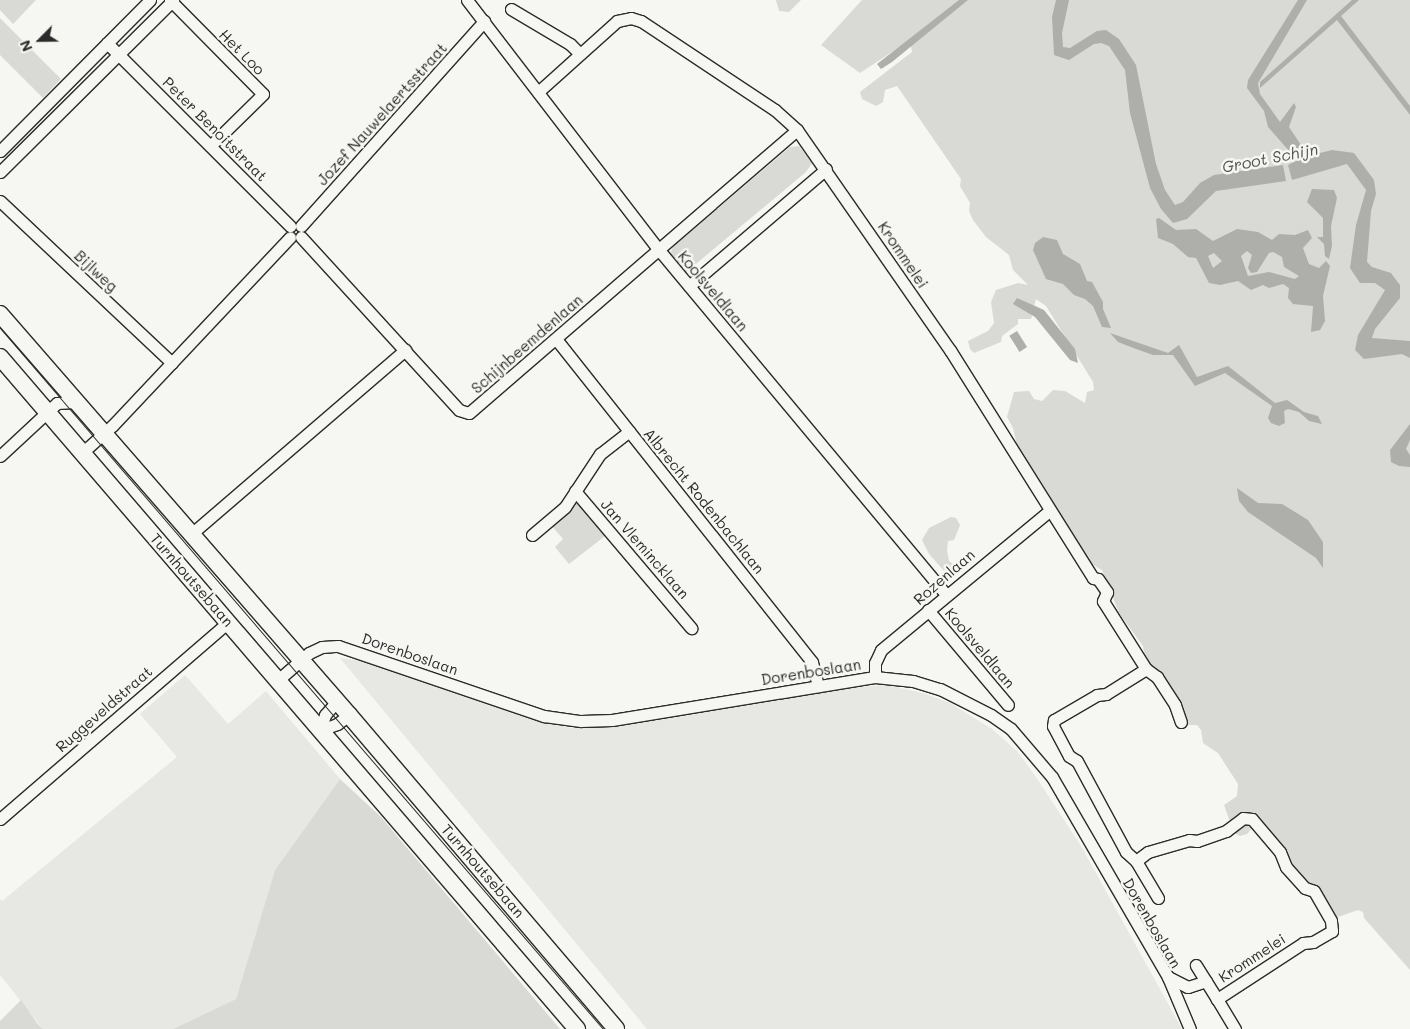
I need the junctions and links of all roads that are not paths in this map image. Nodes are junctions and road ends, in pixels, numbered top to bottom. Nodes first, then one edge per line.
1 (150, 0) edge
2 (172, 0) edge
3 (467, 0) edge
4 (511, 9) dead end
5 (484, 21) junction
6 (107, 43) junction
7 (118, 54) junction
8 (580, 54) junction
9 (538, 92) junction
10 (797, 130) junction
11 (210, 146) junction
12 (0, 152) edge
13 (826, 169) junction
14 (0, 172) edge
15 (0, 201) edge
16 (296, 231) junction
17 (659, 250) junction
18 (689, 286) junction
19 (0, 314) edge
20 (556, 339) junction
21 (405, 350) junction
22 (0, 358) edge
23 (172, 363) junction
24 (76, 402) junction
25 (47, 412) junction
26 (629, 431) junction
27 (104, 434) junction
28 (83, 452) junction
29 (0, 456) edge
30 (576, 491) junction
31 (1050, 510) junction
32 (190, 535) junction
33 (532, 535) dead end
34 (946, 594) junction
35 (928, 610) junction
36 (228, 622) junction
37 (691, 628) dead end
38 (300, 661) junction
39 (1146, 669) junction
40 (875, 677) junction
41 (278, 680) junction
42 (818, 686) junction
43 (337, 701) junction
44 (1008, 705) dead end
45 (349, 715) junction
46 (1181, 722) dead end
47 (320, 730) junction
48 (0, 819) edge
49 (1136, 860) junction
50 (1158, 898) dead end
51 (1196, 965) dead end
52 (1168, 977) junction
53 (1206, 981) junction
54 (1217, 999) junction
55 (577, 1029) edge
56 (616, 1029) edge
57 (1190, 1029) edge
58 (1235, 1029) edge

1 - 6 street
2 - 7 street
2 - 11 street, Het Loo
3 - 5 street, Koolsveldlaan
4 - 8 street
5 - 9 street, Koolsveldlaan
5 - 16 street, Jozef Nauwelaertsstraat
6 - 7 street, Peter Benoitstraat
6 - 12 street
7 - 11 street, Peter Benoitstraat
7 - 14 street
8 - 9 street, Krommelei
8 - 10 street, Krommelei
9 - 17 street, Koolsveldlaan
10 - 13 street, Krommelei
10 - 17 street, Schijnbeemdenlaan
11 - 16 street, Peter Benoitstraat
13 - 18 street
13 - 31 street, Krommelei
15 - 23 street, Bijlweg
16 - 21 street, Peter Benoitstraat
16 - 23 street, Jozef Nauwelaertsstraat
17 - 18 street, Koolsveldlaan
17 - 20 street, Schijnbeemdenlaan
18 - 34 street, Koolsveldlaan
19 - 24 main road, Turnhoutsebaan
20 - 21 street, Schijnbeemdenlaan
20 - 26 street, Albrecht Rodenbachlaan
21 - 32 street
22 - 25 main road, Turnhoutsebaan
23 - 27 street, Jozef Nauwelaertsstraat
24 - 25 street
24 - 27 main road, Turnhoutsebaan
25 - 28 main road, Turnhoutsebaan
25 - 29 street
26 - 30 street
26 - 42 street, Albrecht Rodenbachlaan
27 - 28 street
27 - 32 main road, Turnhoutsebaan
28 - 36 main road, Turnhoutsebaan
30 - 33 street
30 - 37 street, Jan Vlemincklaan
31 - 34 street, Rozenlaan
31 - 39 street, Krommelei
32 - 38 main road, Turnhoutsebaan
34 - 35 street, Rozenlaan
35 - 40 street, Rozenlaan
35 - 44 street, Koolsveldlaan
36 - 41 main road, Turnhoutsebaan
36 - 48 street, Ruggeveldstraat
38 - 41 street, Dorenboslaan
38 - 42 street, Dorenboslaan
38 - 43 main road, Turnhoutsebaan
39 - 46 street, Krommelei
39 - 49 street
40 - 42 street, Dorenboslaan
40 - 52 street, Dorenboslaan
41 - 47 main road, Turnhoutsebaan
43 - 45 main road, Turnhoutsebaan
43 - 47 street
45 - 47 street
45 - 56 main road, Turnhoutsebaan
47 - 55 main road, Turnhoutsebaan
49 - 50 street
49 - 54 street, Krommelei
51 - 53 street, Krommelei
52 - 53 street, Krommelei
52 - 57 street, Dorenboslaan
53 - 54 street, Krommelei
54 - 58 street, Krommelei

